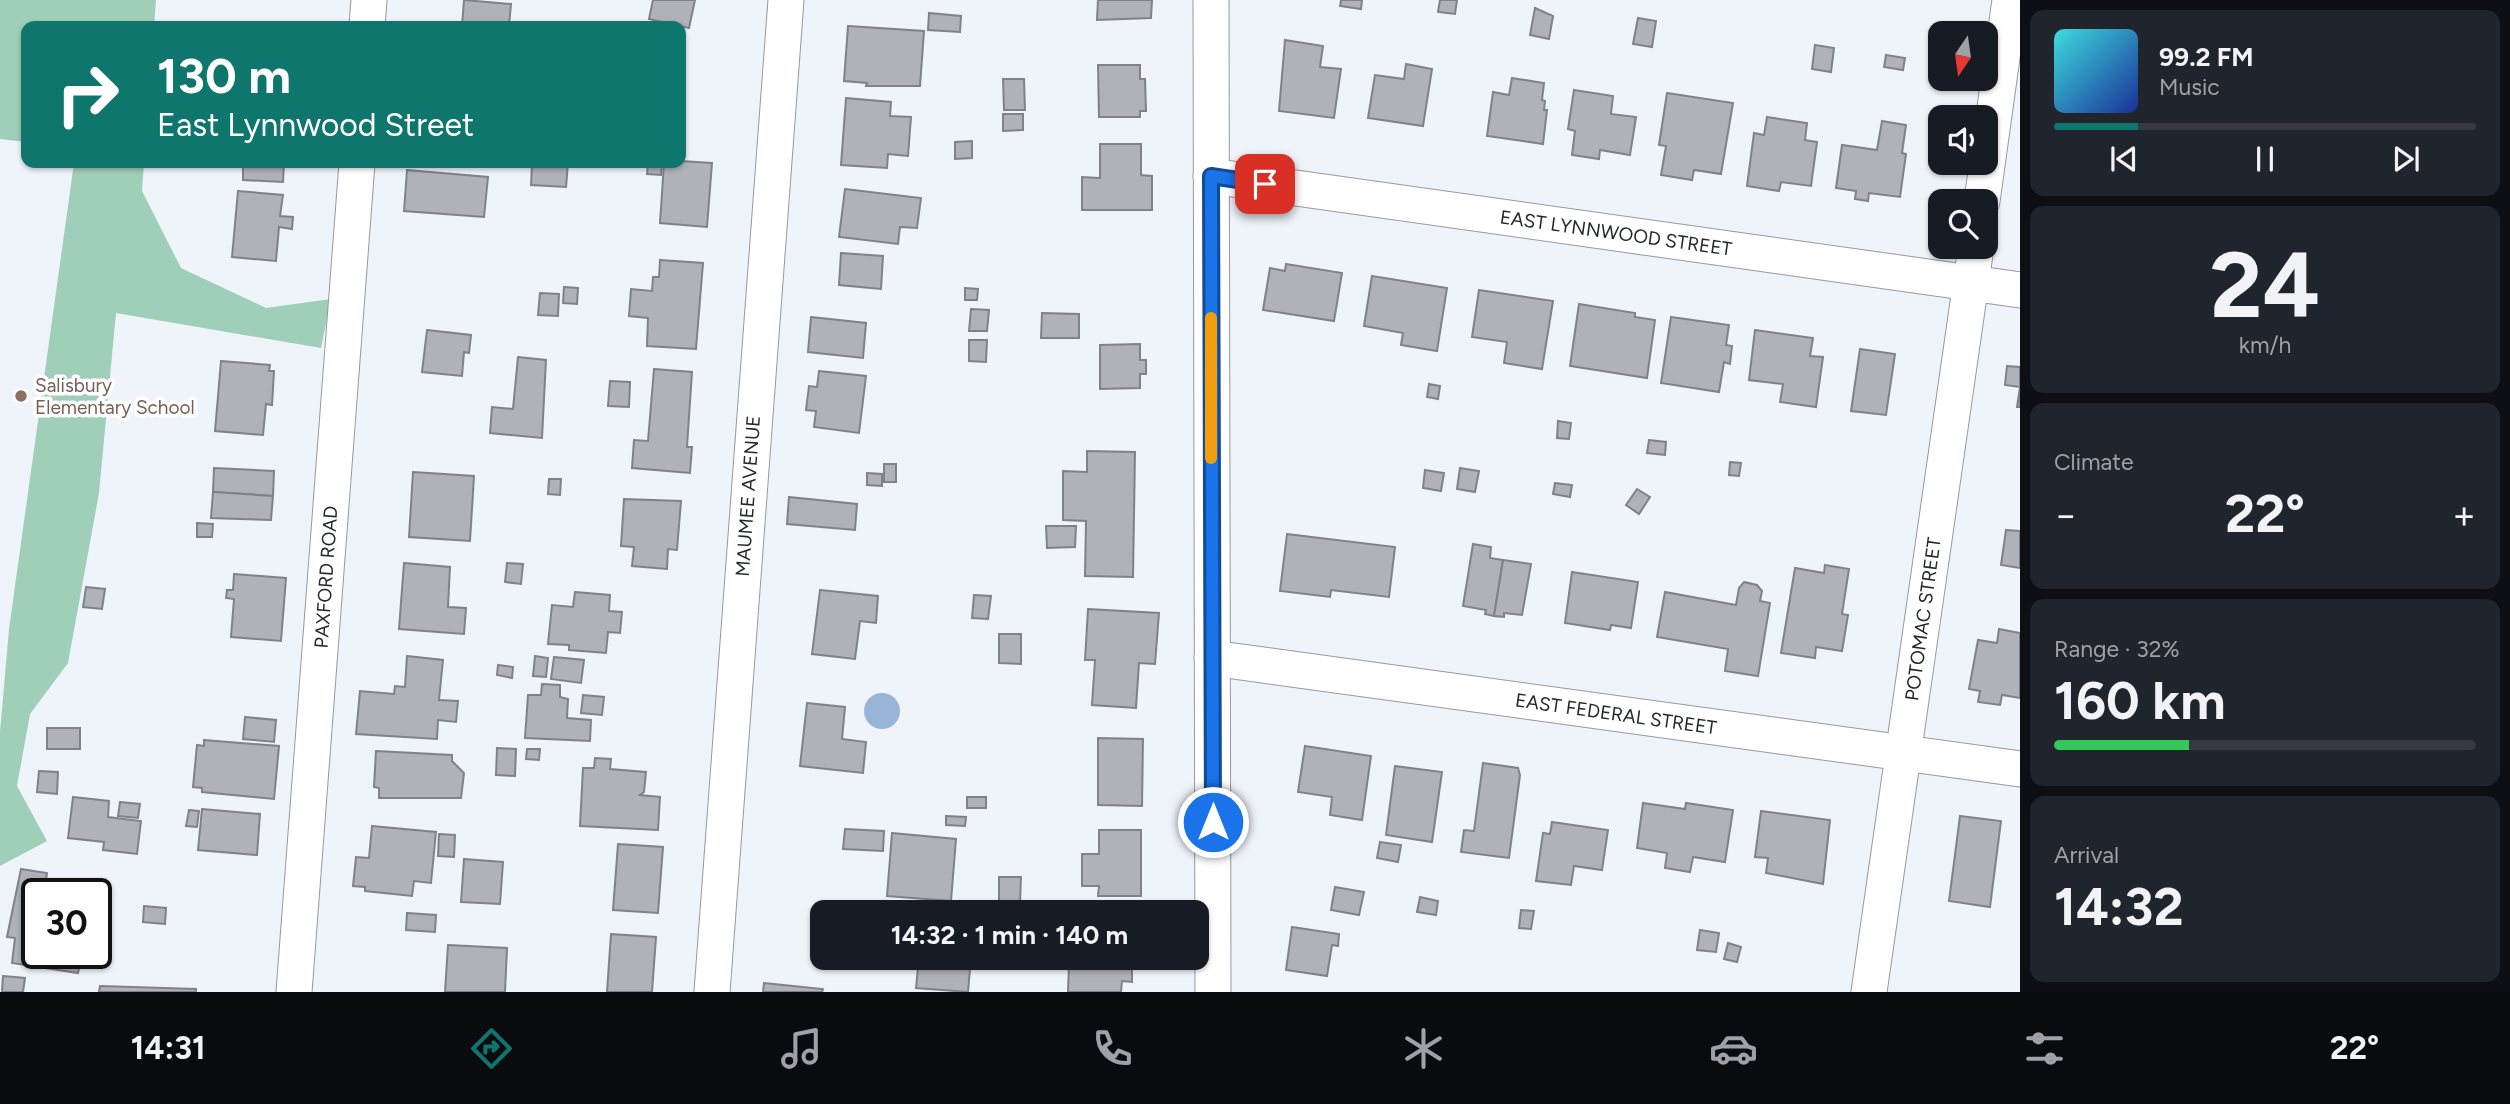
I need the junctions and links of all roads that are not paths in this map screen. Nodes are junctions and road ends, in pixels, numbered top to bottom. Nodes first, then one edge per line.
1 (369, 0) edge
2 (786, 0) edge
3 (1211, 0) edge
4 (2010, 0) edge
5 (367, 21) edge
6 (357, 168) edge
7 (1211, 176) junction
8 (1984, 189) edge
9 (1974, 259) edge
10 (1971, 284) junction
11 (2020, 290) edge
12 (1212, 658) junction
13 (1903, 754) junction
14 (2020, 769) edge
15 (294, 992) edge
16 (712, 992) edge
17 (1213, 992) edge
18 (1869, 992) edge

1 - 5 street
2 - 16 street, MAUMEE AVENUE
3 - 7 street
4 - 8 street
6 - 15 street, PAXFORD ROAD
7 - 10 street, EAST LYNNWOOD STREET
7 - 12 street
9 - 10 street, POTOMAC STREET
10 - 11 street, EAST LYNNWOOD STREET
10 - 13 street, POTOMAC STREET
12 - 13 street, EAST FEDERAL STREET
12 - 17 street
13 - 14 street, EAST FEDERAL STREET
13 - 18 street, POTOMAC STREET

